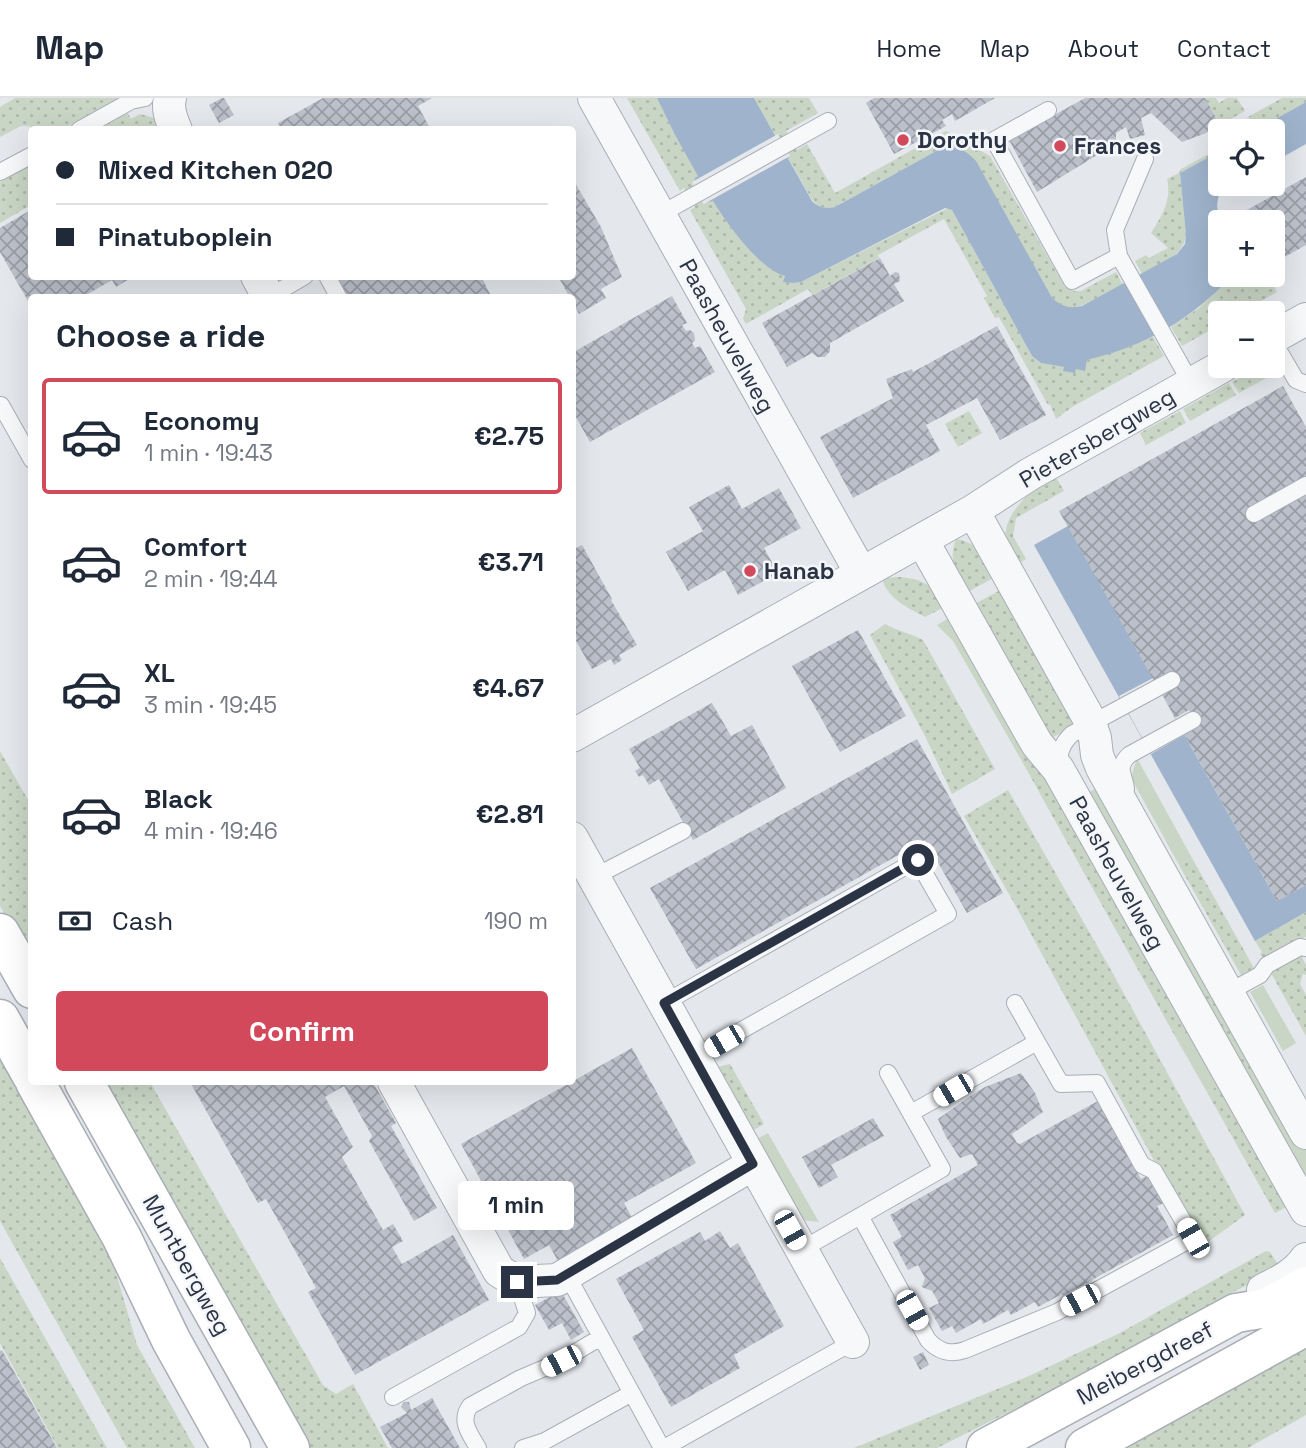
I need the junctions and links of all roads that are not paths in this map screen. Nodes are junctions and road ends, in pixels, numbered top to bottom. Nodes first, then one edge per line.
1 (594, 98) edge
2 (163, 105) edge
3 (1048, 110) dead end
4 (828, 121) dead end
5 (86, 126) edge
6 (28, 157) edge
7 (1145, 159) dead end
8 (0, 172) edge
9 (659, 215) junction
10 (1122, 261) junction
11 (298, 280) edge
12 (274, 294) edge
13 (1306, 319) edge
14 (1285, 331) edge
15 (1285, 361) edge
16 (1208, 374) edge
17 (1191, 383) junction
18 (1306, 384) edge
19 (1, 405) edge
20 (28, 453) edge
21 (1306, 485) edge
22 (973, 511) junction
23 (1254, 514) dead end
24 (922, 540) junction
25 (862, 573) junction
26 (1165, 684) dead end
27 (1109, 714) junction
28 (1193, 719) dead end
29 (576, 734) edge
30 (1058, 769) junction
31 (1125, 809) junction
32 (683, 831) dead end
33 (576, 845) edge
34 (594, 877) junction
35 (0, 933) edge
36 (1306, 948) edge
37 (28, 982) edge
38 (1227, 993) junction
39 (664, 1003) junction
40 (1015, 1003) dead end
41 (0, 1019) edge
42 (1037, 1042) junction
43 (694, 1058) junction
44 (28, 1069) edge
45 (888, 1073) dead end
46 (37, 1085) edge
47 (86, 1085) edge
48 (396, 1085) edge
49 (911, 1113) junction
50 (1306, 1133) edge
51 (753, 1164) junction
52 (1306, 1210) edge
53 (860, 1216) junction
54 (801, 1250) junction
55 (1306, 1259) edge
56 (567, 1275) junction
57 (517, 1282) junction
58 (1306, 1286) edge
59 (1236, 1313) junction
60 (1306, 1325) edge
61 (601, 1338) junction
62 (853, 1342) joint
63 (632, 1393) junction
64 (393, 1397) dead end
65 (231, 1448) edge
66 (290, 1448) edge
67 (478, 1448) edge
68 (523, 1448) edge
69 (663, 1448) edge
70 (986, 1448) edge
71 (1085, 1448) edge

1 - 9 street, Paasheuvelweg
2 - 5 lane
3 - 10 lane
4 - 9 lane
6 - 8 lane
7 - 10 lane
9 - 25 street, Paasheuvelweg
10 - 17 lane
11 - 12 lane
13 - 14 street
15 - 18 lane
16 - 17 street, Pietersbergweg
17 - 22 street, Pietersbergweg
19 - 20 lane
21 - 23 lane
22 - 24 street
22 - 27 street, Paasheuvelweg
24 - 25 street
24 - 30 street, Paasheuvelweg
25 - 29 street
26 - 27 lane
27 - 30 lane
27 - 31 street, Paasheuvelweg
28 - 31 lane
30 - 52 street, Paasheuvelweg
31 - 38 street, Paasheuvelweg
32 - 34 lane
33 - 34 street
34 - 39 street
35 - 37 main road
36 - 38 lane
38 - 50 street, Paasheuvelweg
39 - 43 street
39 - 43 lane
40 - 42 lane
41 - 44 main road
42 - 49 lane
42 - 53 lane
43 - 51 street
45 - 49 lane
46 - 65 main road, Muntbergweg
47 - 66 main road, Muntbergweg
48 - 57 street
49 - 53 lane
51 - 54 street
51 - 56 street
53 - 54 lane
54 - 62 street
55 - 59 street
56 - 57 street
56 - 61 lane
57 - 64 lane
58 - 59 main road, Meibergdreef
59 - 70 main road, Meibergdreef
60 - 71 main road, Meibergdreef
61 - 63 lane
61 - 67 lane
62 - 69 lane
63 - 68 lane
63 - 69 lane

